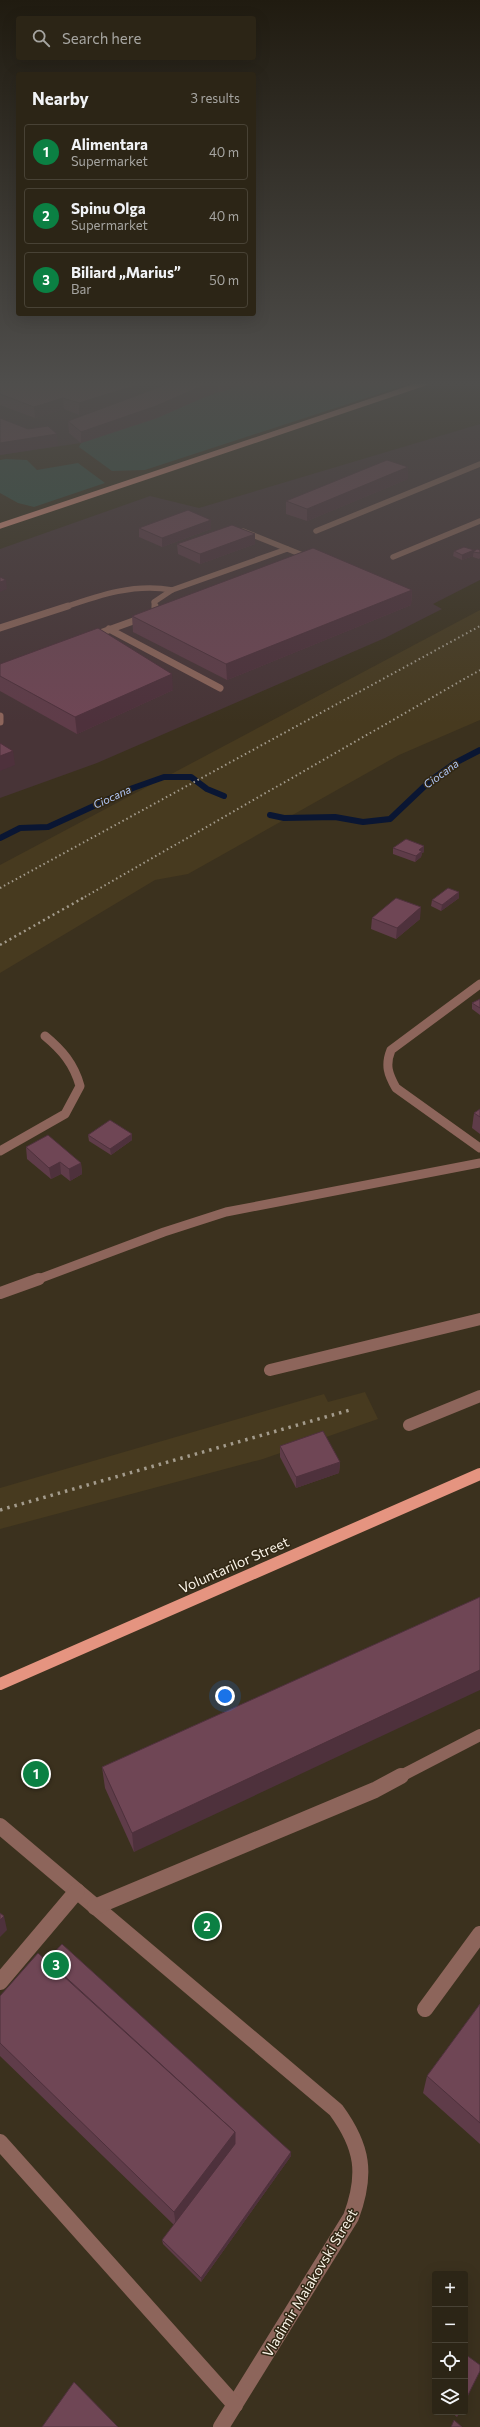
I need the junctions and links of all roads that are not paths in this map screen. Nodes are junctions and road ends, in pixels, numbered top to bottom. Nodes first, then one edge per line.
1 (89, 496) edge
2 (401, 496) edge
3 (480, 521) edge
4 (0, 526) edge
5 (236, 529) edge
6 (316, 531) dead end
7 (287, 549) junction
8 (393, 557) dead end
9 (316, 560) edge
10 (172, 590) junction
11 (0, 628) edge
12 (109, 630) junction
13 (100, 633) edge
14 (220, 688) dead end
15 (0, 716) edge
16 (0, 722) edge
17 (480, 984) edge
18 (45, 1036) dead end
19 (480, 1148) edge
20 (0, 1151) edge
21 (480, 1163) edge
22 (0, 1293) edge
23 (480, 1319) edge
24 (270, 1370) dead end
25 (480, 1396) edge
26 (409, 1425) dead end
27 (480, 1474) edge
28 (0, 1684) edge
29 (480, 1735) edge
30 (0, 1826) edge
31 (77, 1891) junction
32 (95, 1907) junction
33 (480, 1934) edge
34 (0, 1982) edge
35 (425, 2009) dead end
36 (0, 2142) edge
37 (235, 2405) junction
38 (222, 2427) edge

1 - 4 main road
2 - 6 street
3 - 8 street
5 - 7 street
7 - 9 street
7 - 10 street
10 - 11 street
10 - 12 street
12 - 13 street
12 - 14 street
15 - 16 street
17 - 19 street
18 - 20 street
21 - 22 street
23 - 24 street
25 - 26 street
27 - 28 main road, Voluntarilor Street
29 - 32 street
30 - 31 street, Vladimir Maiakovski Street
31 - 32 street, Vladimir Maiakovski Street
31 - 34 street
32 - 37 street, Vladimir Maiakovski Street
33 - 35 street
36 - 37 street
37 - 38 street, Vladimir Maiakovski Street

